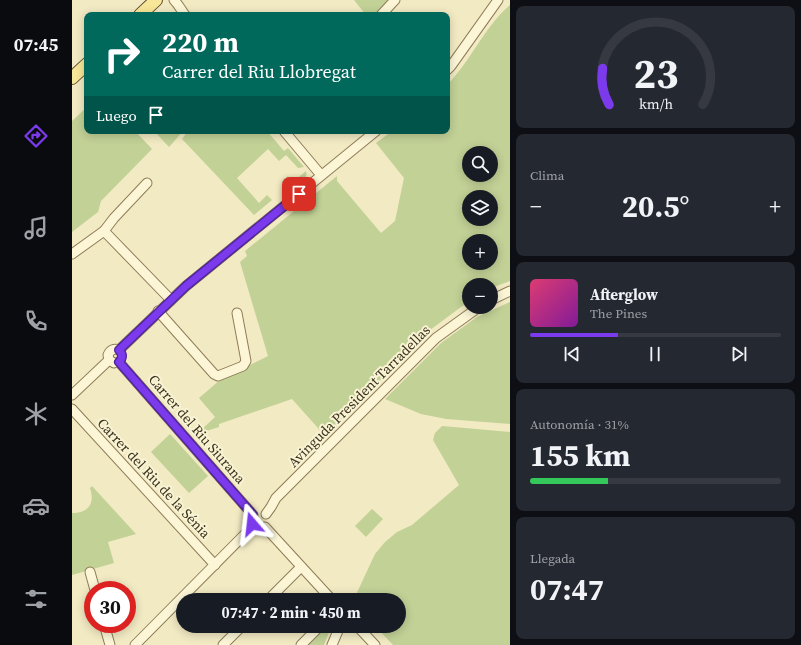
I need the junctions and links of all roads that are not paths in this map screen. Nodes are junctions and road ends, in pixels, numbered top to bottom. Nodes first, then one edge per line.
1 (156, 0) edge
2 (164, 0) edge
3 (174, 0) edge
4 (395, 0) edge
5 (498, 0) edge
6 (143, 12) edge
7 (151, 12) edge
8 (183, 12) edge
9 (384, 12) edge
10 (84, 67) edge
11 (450, 67) edge
12 (84, 75) edge
13 (72, 78) edge
14 (72, 85) edge
15 (287, 134) edge
16 (372, 134) edge
17 (322, 175) junction
18 (147, 183) dead end
19 (104, 231) junction
20 (72, 254) edge
21 (510, 291) edge
22 (498, 297) edge
23 (171, 300) junction
24 (158, 311) junction
25 (237, 313) dead end
26 (469, 314) edge
27 (119, 350) junction
28 (109, 360) junction
29 (119, 362) junction
30 (72, 395) edge
31 (72, 409) edge
32 (266, 514) junction
33 (253, 515) junction
34 (253, 526) junction
35 (266, 527) junction
36 (215, 565) junction
37 (301, 566) junction
38 (90, 572) dead end
39 (92, 581) edge
40 (275, 593) edge
41 (326, 593) edge
42 (107, 633) edge
43 (235, 633) edge
44 (313, 633) edge
45 (337, 633) edge
46 (364, 633) edge
47 (110, 645) edge
48 (136, 645) edge
49 (223, 645) edge
50 (301, 645) edge
51 (332, 645) edge
52 (375, 645) edge

1 - 6 main road
2 - 7 main road
3 - 8 street
4 - 9 street
5 - 11 street
10 - 13 main road
12 - 14 main road
15 - 17 street
16 - 17 street
17 - 23 street
18 - 19 street
19 - 20 street
19 - 23 street
21 - 22 street
23 - 24 street
24 - 25 street
24 - 27 street
26 - 32 street, Avinguda President Tarradellas
27 - 28 street
27 - 29 street
28 - 29 street
28 - 30 street
29 - 33 street, Carrer del Riu Siurana
31 - 36 street, Carrer del Riu de la Sénia
32 - 33 street
32 - 35 street
33 - 34 street
34 - 35 street
34 - 36 street
35 - 37 street
36 - 48 street
37 - 40 street
37 - 41 street
38 - 39 street
42 - 47 street
43 - 49 street
44 - 50 street
45 - 51 street
46 - 52 street

